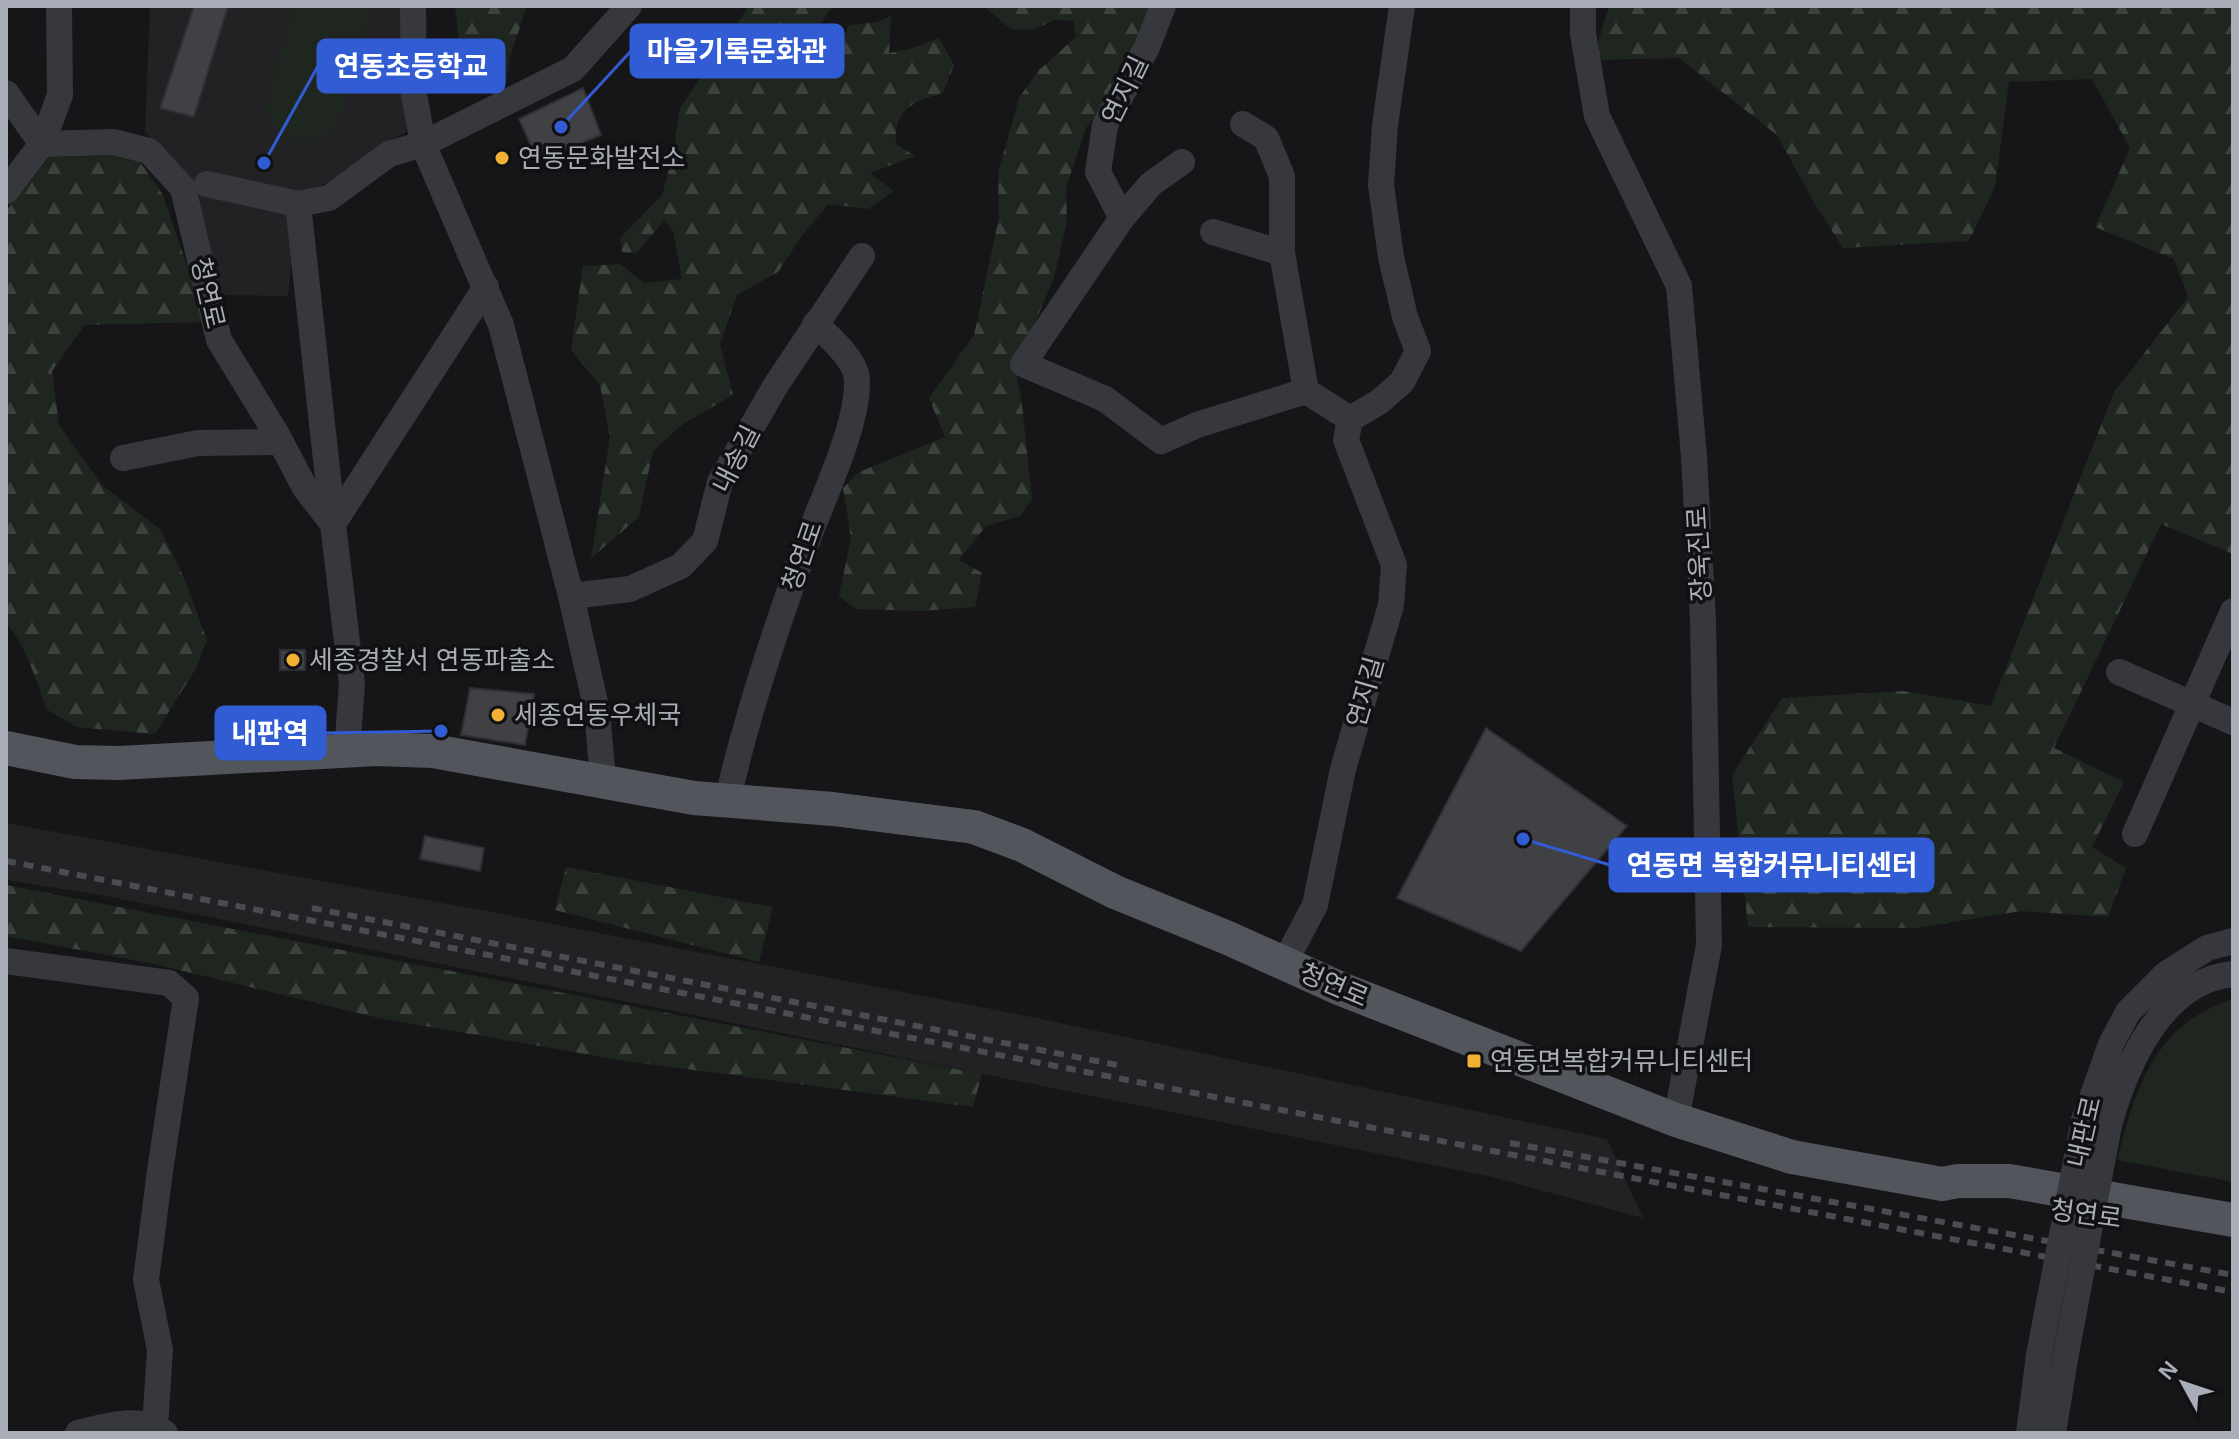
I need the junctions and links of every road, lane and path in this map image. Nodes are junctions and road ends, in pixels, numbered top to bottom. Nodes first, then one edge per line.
1 (59, 6) edge
2 (413, 6) edge
3 (629, 6) edge
4 (1163, 6) edge
5 (1402, 6) edge
6 (1583, 6) edge
7 (6, 93) edge
8 (1243, 124) dead end
9 (42, 144) junction
10 (423, 144) junction
11 (1182, 162) dead end
12 (207, 184) dead end
13 (6, 191) edge
14 (298, 204) junction
15 (1122, 218) junction
16 (1213, 232) dead end
17 (1282, 253) junction
18 (862, 256) dead end
19 (486, 287) junction
20 (815, 324) junction
21 (1306, 391) junction
22 (1350, 419) junction
23 (281, 442) junction
24 (123, 458) dead end
25 (333, 524) junction
26 (571, 596) junction
27 (2233, 611) edge
28 (2119, 672) dead end
29 (2192, 704) junction
30 (2233, 722) edge
31 (6, 748) edge
32 (347, 751) junction
33 (603, 780) junction
34 (727, 802) junction
35 (2135, 834) dead end
36 (2233, 941) edge
37 (6, 961) edge
38 (1284, 964) junction
39 (2233, 974) edge
40 (1676, 1120) junction
41 (2096, 1123) junction
42 (2228, 1223) edge
43 (2052, 1357) junction
44 (160, 1430) edge
45 (78, 1433) edge
46 (2029, 1433) edge
47 (2053, 1433) edge

1 - 9 street
2 - 10 street
3 - 10 street
4 - 15 street, 연지길
5 - 22 street
6 - 40 street, 장욱진로
7 - 9 street
8 - 17 street
9 - 13 street
9 - 23 street, 청연로
10 - 14 street
10 - 19 street
11 - 15 street
12 - 14 street
14 - 25 street
15 - 21 street
16 - 17 street
17 - 21 street
18 - 20 street, 내송길
19 - 25 street
19 - 26 street
20 - 26 street, 내송길
20 - 34 street, 청연로
21 - 22 street
22 - 38 street, 연지길
23 - 24 street
23 - 25 street, 청연로
25 - 32 street
26 - 33 street
27 - 29 street
28 - 29 street
29 - 30 street
29 - 35 street
31 - 32 main road, 청연로
32 - 33 main road, 청연로
33 - 34 main road, 청연로
34 - 38 main road, 청연로
36 - 41 street, 내판로
37 - 44 street
38 - 40 main road, 청연로
39 - 41 street, 내판로
40 - 42 main road, 청연로
41 - 43 street, 내판로, bridge
43 - 46 street, 내판로
43 - 47 street, 내판로
44 - 45 street

